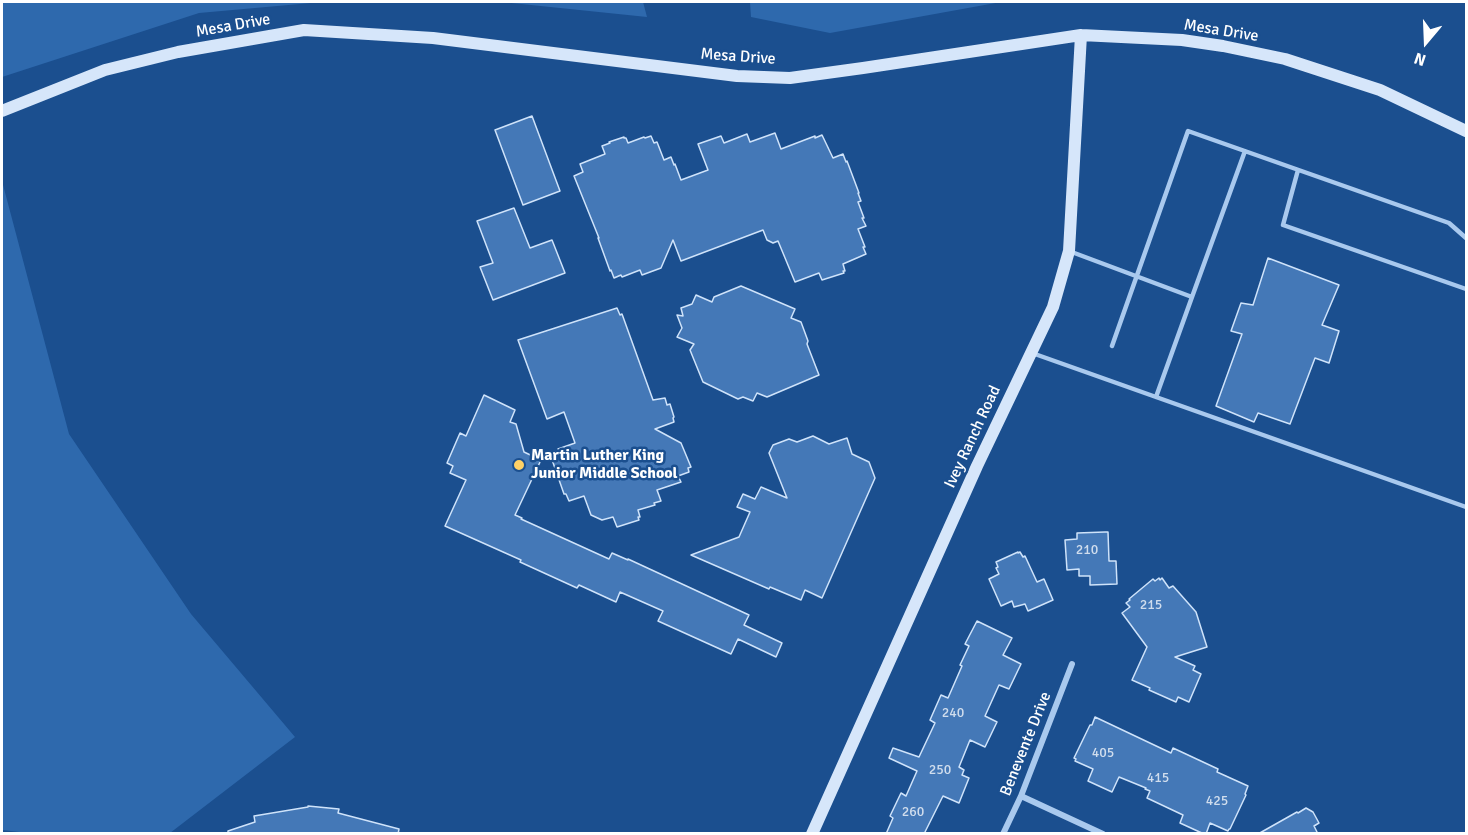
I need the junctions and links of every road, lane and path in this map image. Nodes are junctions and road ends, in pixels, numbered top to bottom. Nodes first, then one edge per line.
1 (1081, 35) junction
2 (2, 111) edge
3 (1467, 131) edge
4 (1245, 151) junction
5 (1298, 170) junction
6 (1467, 238) edge
7 (1069, 251) junction
8 (1136, 276) junction
9 (1467, 289) edge
10 (1192, 297) junction
11 (1112, 346) dead end
12 (1032, 353) junction
13 (1156, 397) junction
14 (1467, 507) edge
15 (1072, 664) dead end
16 (1021, 796) junction
17 (812, 834) edge
18 (1003, 834) edge
19 (1103, 834) edge

1 - 2 main road, Mesa Drive
1 - 3 main road, Mesa Drive
1 - 7 main road, Ivey Ranch Road
4 - 5 lane
4 - 8 lane
4 - 10 lane
5 - 6 lane
5 - 9 lane
7 - 8 lane
7 - 12 main road, Ivey Ranch Road
8 - 10 lane
8 - 11 lane
10 - 13 lane
12 - 13 lane
12 - 17 main road, Ivey Ranch Road
13 - 14 lane
15 - 16 street, Benevente Drive
16 - 18 street, Benevente Drive
16 - 19 street

